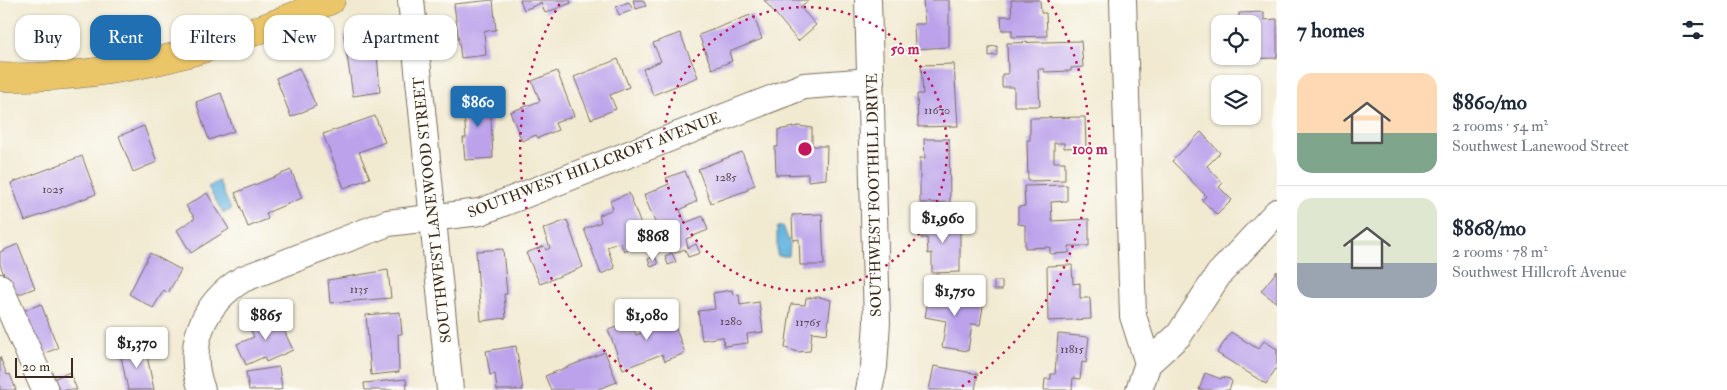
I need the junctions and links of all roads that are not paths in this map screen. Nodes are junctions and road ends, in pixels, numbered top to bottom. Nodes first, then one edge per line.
1 (331, 0) edge
2 (411, 0) edge
3 (868, 0) edge
4 (1123, 0) edge
5 (0, 77) edge
6 (871, 81) junction
7 (1277, 212) edge
8 (432, 217) junction
9 (0, 287) edge
10 (1148, 363) junction
11 (45, 390) edge
12 (202, 390) edge
13 (450, 390) edge
14 (869, 390) edge
15 (1139, 390) edge

1 - 5 main road
2 - 8 street, SOUTHWEST LANEWOOD STREET
3 - 6 street, SOUTHWEST FOOTHILL DRIVE
4 - 10 street
6 - 8 street, SOUTHWEST HILLCROFT AVENUE
6 - 14 street, SOUTHWEST FOOTHILL DRIVE
7 - 10 street
8 - 12 street, SOUTHWEST HILLCROFT AVENUE
8 - 13 street, SOUTHWEST LANEWOOD STREET
9 - 11 street
10 - 15 street

